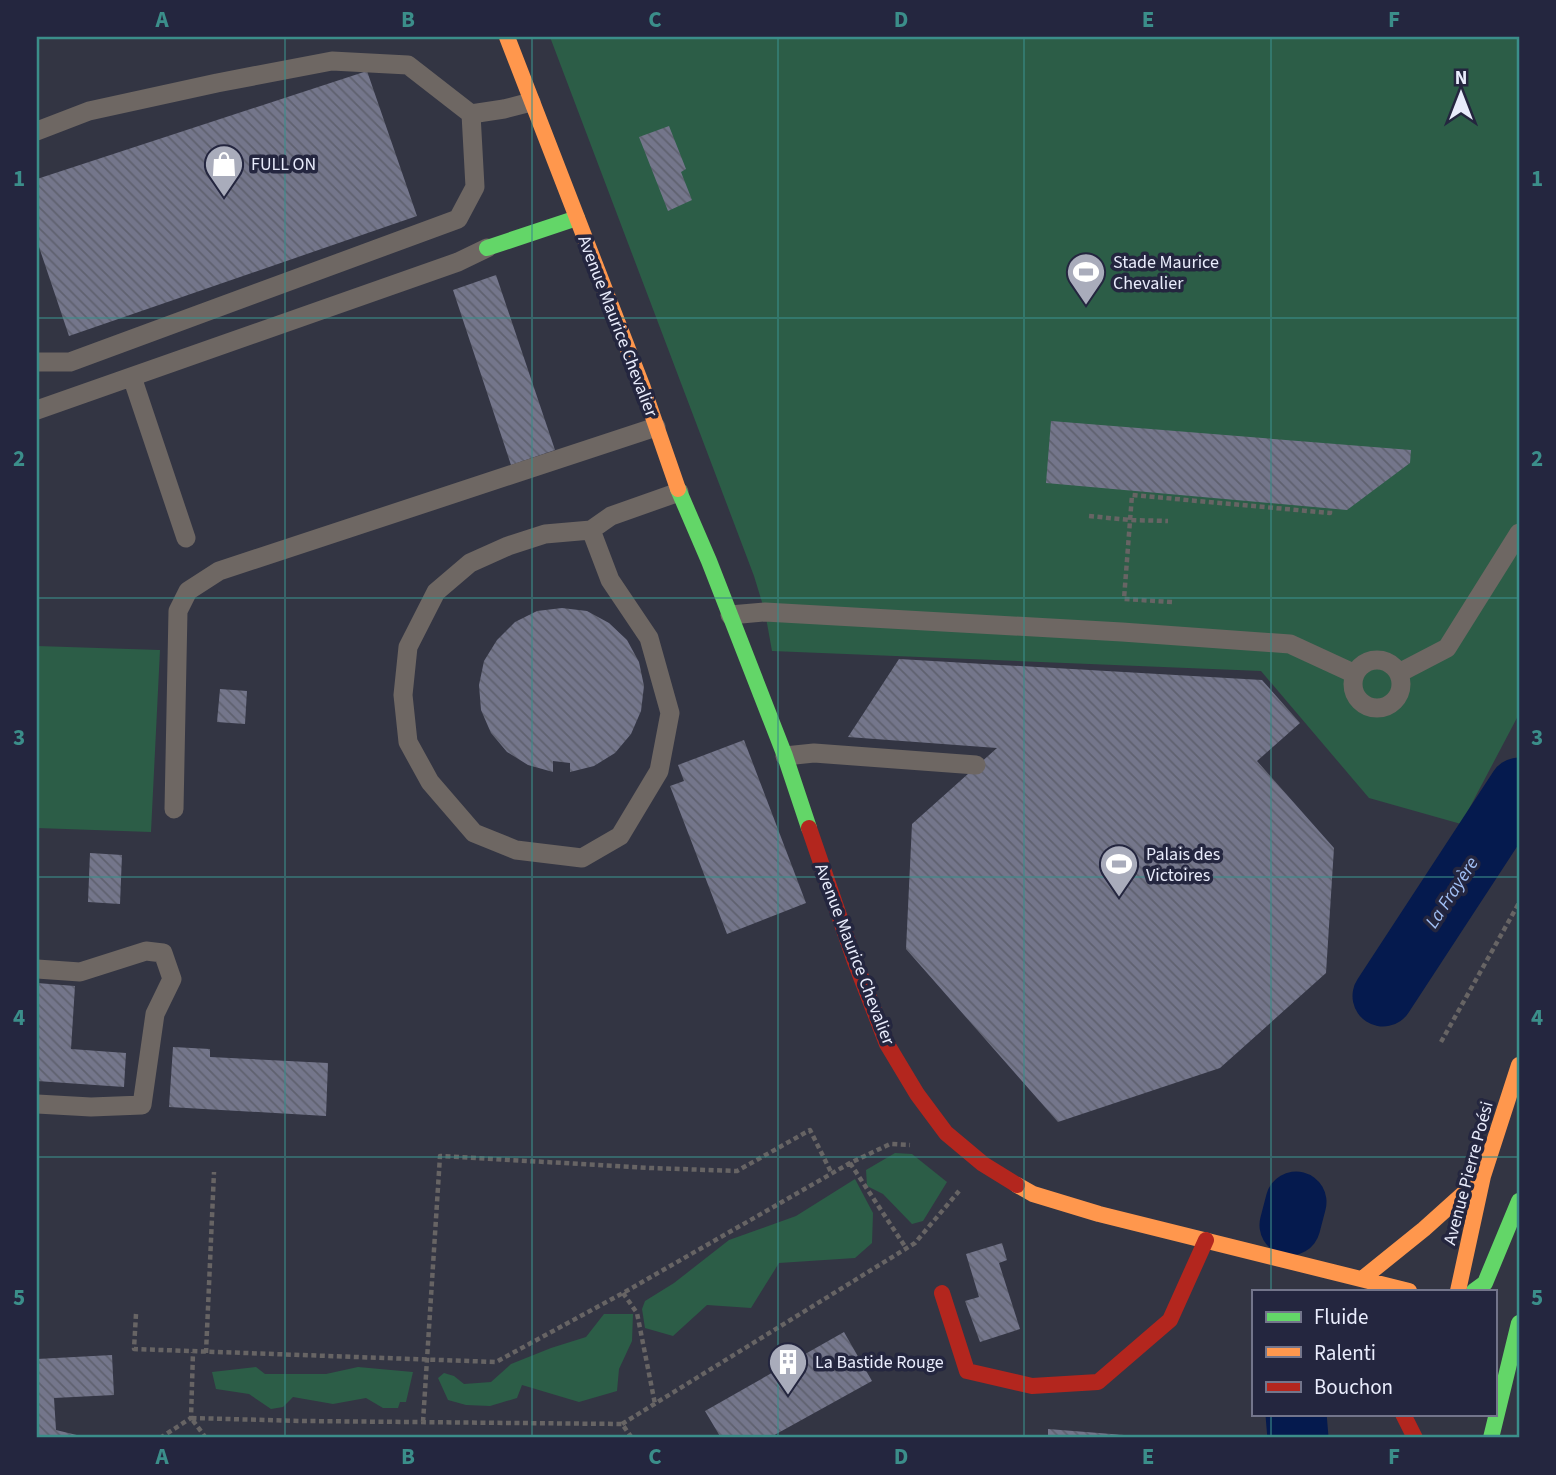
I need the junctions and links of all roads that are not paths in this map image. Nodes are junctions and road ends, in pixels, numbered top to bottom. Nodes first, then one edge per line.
1 (507, 37) edge
2 (531, 102) junction
3 (471, 114) junction
4 (37, 131) edge
5 (577, 218) junction
6 (487, 248) joint
7 (37, 362) edge
8 (132, 377) junction
9 (37, 410) edge
10 (656, 428) junction
11 (679, 492) junction
12 (591, 530) junction
13 (1519, 533) edge
14 (186, 538) dead end
15 (730, 615) junction
16 (1399, 673) junction
17 (1355, 674) junction
18 (785, 756) junction
19 (976, 765) dead end
20 (174, 808) dead end
21 (37, 969) edge
22 (1519, 1065) edge
23 (37, 1104) edge
24 (1483, 1177) junction
25 (1519, 1201) edge
26 (1206, 1240) junction
27 (1366, 1285) edge
28 (1402, 1290) edge
29 (1458, 1290) edge
30 (1475, 1290) edge
31 (942, 1293) dead end
32 (1519, 1323) edge
33 (1496, 1405) edge
34 (1404, 1416) edge
35 (1415, 1438) edge

1 - 2 street, Avenue Maurice Chevalier
2 - 3 lane
2 - 5 street, Avenue Maurice Chevalier
3 - 4 lane
3 - 7 lane
5 - 6 street
5 - 10 street, Avenue Maurice Chevalier
6 - 8 lane
8 - 9 lane
8 - 14 lane
10 - 11 street, Avenue Maurice Chevalier
10 - 20 lane
11 - 12 lane
11 - 15 street, Avenue Maurice Chevalier
12 - 12 lane
13 - 16 lane
15 - 17 lane
15 - 18 street, Avenue Maurice Chevalier
16 - 17 lane
16 - 17 lane
18 - 19 lane
18 - 26 street, Avenue Maurice Chevalier
21 - 23 lane
22 - 24 street, Avenue Pierre Poési
24 - 27 street
24 - 29 street, Avenue Pierre Poési
25 - 30 street
26 - 27 street, Avenue Maurice Chevalier
26 - 31 street
27 - 28 street, Avenue Maurice Chevalier
32 - 33 street
34 - 35 street

